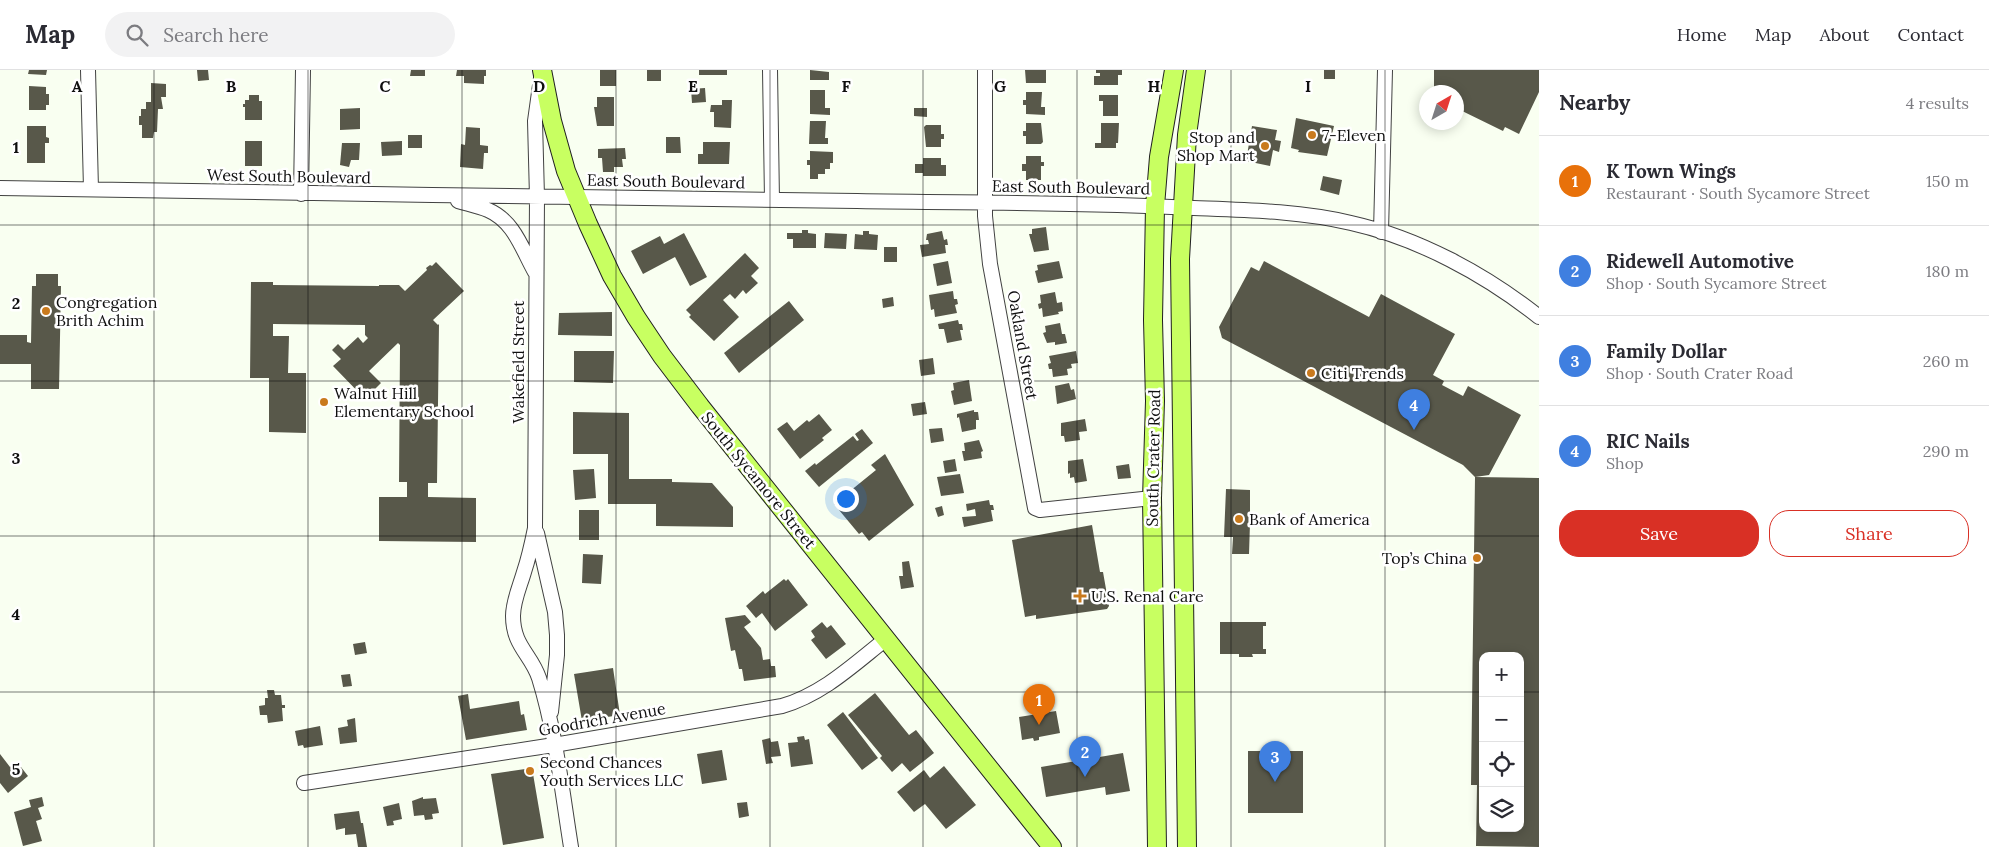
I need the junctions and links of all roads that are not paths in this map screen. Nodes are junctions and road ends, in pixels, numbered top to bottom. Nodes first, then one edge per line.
1 (88, 70) edge
2 (303, 70) edge
3 (542, 70) edge
4 (770, 70) edge
5 (985, 70) edge
6 (1174, 70) edge
7 (1196, 70) edge
8 (1385, 70) edge
9 (0, 188) edge
10 (91, 188) junction
11 (301, 194) junction
12 (445, 196) junction
13 (537, 197) junction
14 (577, 197) junction
15 (772, 200) junction
16 (985, 203) junction
17 (1155, 206) junction
18 (1182, 207) junction
19 (1381, 232) junction
20 (536, 273) junction
21 (1539, 317) edge
22 (1152, 498) junction
23 (536, 528) junction
24 (886, 639) junction
25 (550, 720) junction
26 (554, 745) junction
27 (304, 783) dead end
28 (571, 847) edge
29 (1052, 847) edge
30 (1157, 847) edge
31 (1187, 847) edge

1 - 10 street
2 - 11 street
3 - 13 street, South Sycamore Street
3 - 14 main road, South Sycamore Street
4 - 15 street
5 - 16 street, Oakland Street
6 - 17 main road, South Crater Road
7 - 18 main road, South Crater Road
8 - 19 street
9 - 10 street, West South Boulevard
10 - 11 street, West South Boulevard
11 - 12 street, West South Boulevard
12 - 13 street, West South Boulevard
12 - 20 street
13 - 14 street, West South Boulevard
13 - 20 street, Wakefield Street
14 - 15 street, East South Boulevard
14 - 24 main road, South Sycamore Street
15 - 16 street, East South Boulevard
16 - 17 street, East South Boulevard
16 - 22 street, Oakland Street
17 - 18 street, East South Boulevard
17 - 22 main road, South Crater Road
18 - 19 street, East South Boulevard
18 - 31 main road, South Crater Road
19 - 21 street, East South Boulevard
20 - 23 street, Wakefield Street
22 - 30 main road, South Crater Road
23 - 25 street, Wakefield Street
23 - 25 street, Wakefield Street
24 - 26 street, Goodrich Avenue
24 - 29 main road, South Sycamore Street
25 - 26 street, Wakefield Street
26 - 27 street, Goodrich Avenue
26 - 28 street, Wakefield Street

